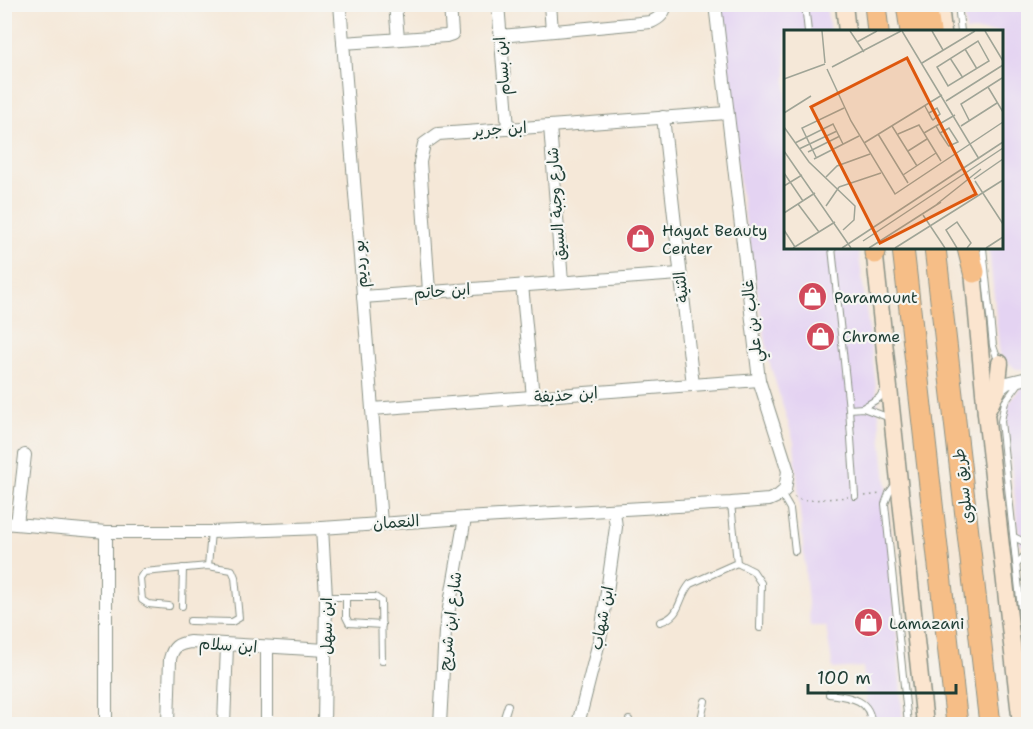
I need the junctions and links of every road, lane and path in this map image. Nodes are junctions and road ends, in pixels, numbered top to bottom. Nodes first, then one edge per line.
1 (340, 4) edge
2 (395, 4) edge
3 (450, 4) edge
4 (498, 4) edge
5 (550, 4) edge
6 (666, 4) edge
7 (715, 4) edge
8 (806, 4) edge
9 (844, 4) edge
10 (863, 4) edge
11 (875, 4) edge
12 (908, 4) edge
13 (926, 4) edge
14 (940, 4) edge
15 (958, 4) edge
16 (808, 30) edge
17 (847, 30) edge
18 (865, 30) edge
19 (878, 30) edge
20 (910, 30) edge
21 (930, 30) edge
22 (943, 30) edge
23 (961, 30) edge
24 (552, 31) junction
25 (500, 36) junction
26 (398, 39) junction
27 (343, 42) junction
28 (727, 113) junction
29 (663, 117) junction
30 (550, 126) junction
31 (508, 128) junction
32 (832, 249) edge
33 (875, 249) edge
34 (903, 249) edge
35 (935, 249) edge
36 (969, 249) edge
37 (983, 249) edge
38 (974, 272) joint
39 (679, 274) junction
40 (562, 282) junction
41 (522, 285) junction
42 (429, 291) junction
43 (363, 297) junction
44 (1000, 363) junction
45 (1026, 378) edge
46 (759, 381) junction
47 (888, 384) junction
48 (693, 386) junction
49 (997, 391) junction
50 (533, 397) junction
51 (863, 408) junction
52 (372, 409) junction
53 (849, 409) junction
54 (986, 414) junction
55 (893, 420) junction
56 (25, 455) dead end
57 (900, 480) junction
58 (781, 493) junction
59 (882, 494) dead end
60 (855, 496) junction
61 (731, 504) junction
62 (614, 511) junction
63 (465, 518) junction
64 (381, 523) junction
65 (11, 524) edge
66 (322, 528) junction
67 (106, 532) junction
68 (211, 532) junction
69 (1014, 537) junction
70 (1029, 544) edge
71 (795, 551) dead end
72 (1029, 552) edge
73 (737, 563) junction
74 (1016, 564) junction
75 (208, 566) junction
76 (183, 568) junction
77 (326, 597) junction
78 (346, 597) junction
79 (169, 606) dead end
80 (182, 606) dead end
81 (190, 621) dead end
82 (660, 622) dead end
83 (382, 625) junction
84 (760, 628) dead end
85 (227, 646) junction
86 (267, 648) junction
87 (326, 650) junction
88 (382, 661) dead end
89 (1029, 675) edge
90 (829, 694) dead end
91 (705, 701) dead end
92 (508, 705) dead end
93 (106, 724) edge
94 (168, 724) edge
95 (224, 724) edge
96 (267, 724) edge
97 (324, 724) edge
98 (440, 724) edge
99 (502, 724) edge
100 (578, 724) edge
101 (700, 724) edge
102 (871, 724) edge
103 (908, 724) edge
104 (925, 724) edge
105 (957, 724) edge
106 (990, 724) edge
107 (1021, 724) edge

1 - 27 street, بو رديم
2 - 26 street
3 - 26 street
4 - 25 street, ابن بسام
5 - 24 street
6 - 24 street
7 - 28 street, غالب بن علي
8 - 16 lane
9 - 17 main road
10 - 18 highway
11 - 19 highway
12 - 20 highway
13 - 21 highway
14 - 22 main road
15 - 23 lane
24 - 25 street
25 - 31 street, ابن بسام
26 - 27 street
27 - 43 street, بو رديم
28 - 29 street, ابن جرير
28 - 46 street, غالب بن علي
29 - 30 street, ابن جرير
29 - 39 street, الثنية
30 - 31 street, ابن جرير
30 - 40 street, شارع وجبة السيق
31 - 42 street, ابن جرير
32 - 53 lane
33 - 47 main road
34 - 105 highway, طريق سلوى
35 - 106 highway, طريق سلوى
36 - 38 highway
37 - 44 lane
38 - 54 main road, طريق سلوى
39 - 40 street, ابن حاتم
39 - 48 street, الثنية
40 - 41 street, ابن حاتم
41 - 42 street, ابن حاتم
41 - 50 street
42 - 43 street, ابن حاتم
43 - 52 street, بو رديم
44 - 45 street
44 - 49 main road
45 - 49 street
45 - 69 lane
46 - 48 street, ابن حذيفة
46 - 58 street, غالب بن علي
47 - 51 lane
47 - 55 main road
48 - 50 street, ابن حذيفة
49 - 54 main road
50 - 52 street, ابن حذيفة
51 - 53 lane
51 - 55 lane
52 - 64 street, بو رديم
53 - 60 lane
54 - 107 main road, طريق سلوى
55 - 57 main road
56 - 65 street
57 - 103 lane
57 - 104 main road
58 - 60 path
58 - 61 street, النعمان
58 - 71 lane
59 - 60 path
61 - 62 street, النعمان
61 - 73 lane
62 - 63 street, النعمان
62 - 100 street, ابن شهاب
63 - 64 street, النعمان
63 - 98 street, شارع ابن شريح
64 - 66 street, النعمان
65 - 67 street, النعمان
66 - 68 street, النعمان
66 - 77 street, ابن سهل
67 - 68 street, النعمان
67 - 93 street
68 - 75 lane
69 - 70 lane
69 - 74 lane
72 - 74 lane
73 - 82 lane
73 - 84 lane
74 - 89 lane
75 - 76 lane
75 - 81 lane
76 - 79 lane
76 - 80 lane
77 - 78 lane
77 - 87 street, ابن سهل
78 - 83 lane
78 - 83 lane
83 - 88 lane
85 - 86 street, ابن سلام
85 - 94 street, ابن سلام
85 - 95 street
86 - 87 street, ابن سلام
86 - 96 street
87 - 97 street, ابن سهل
90 - 102 lane
91 - 101 lane
92 - 99 lane

